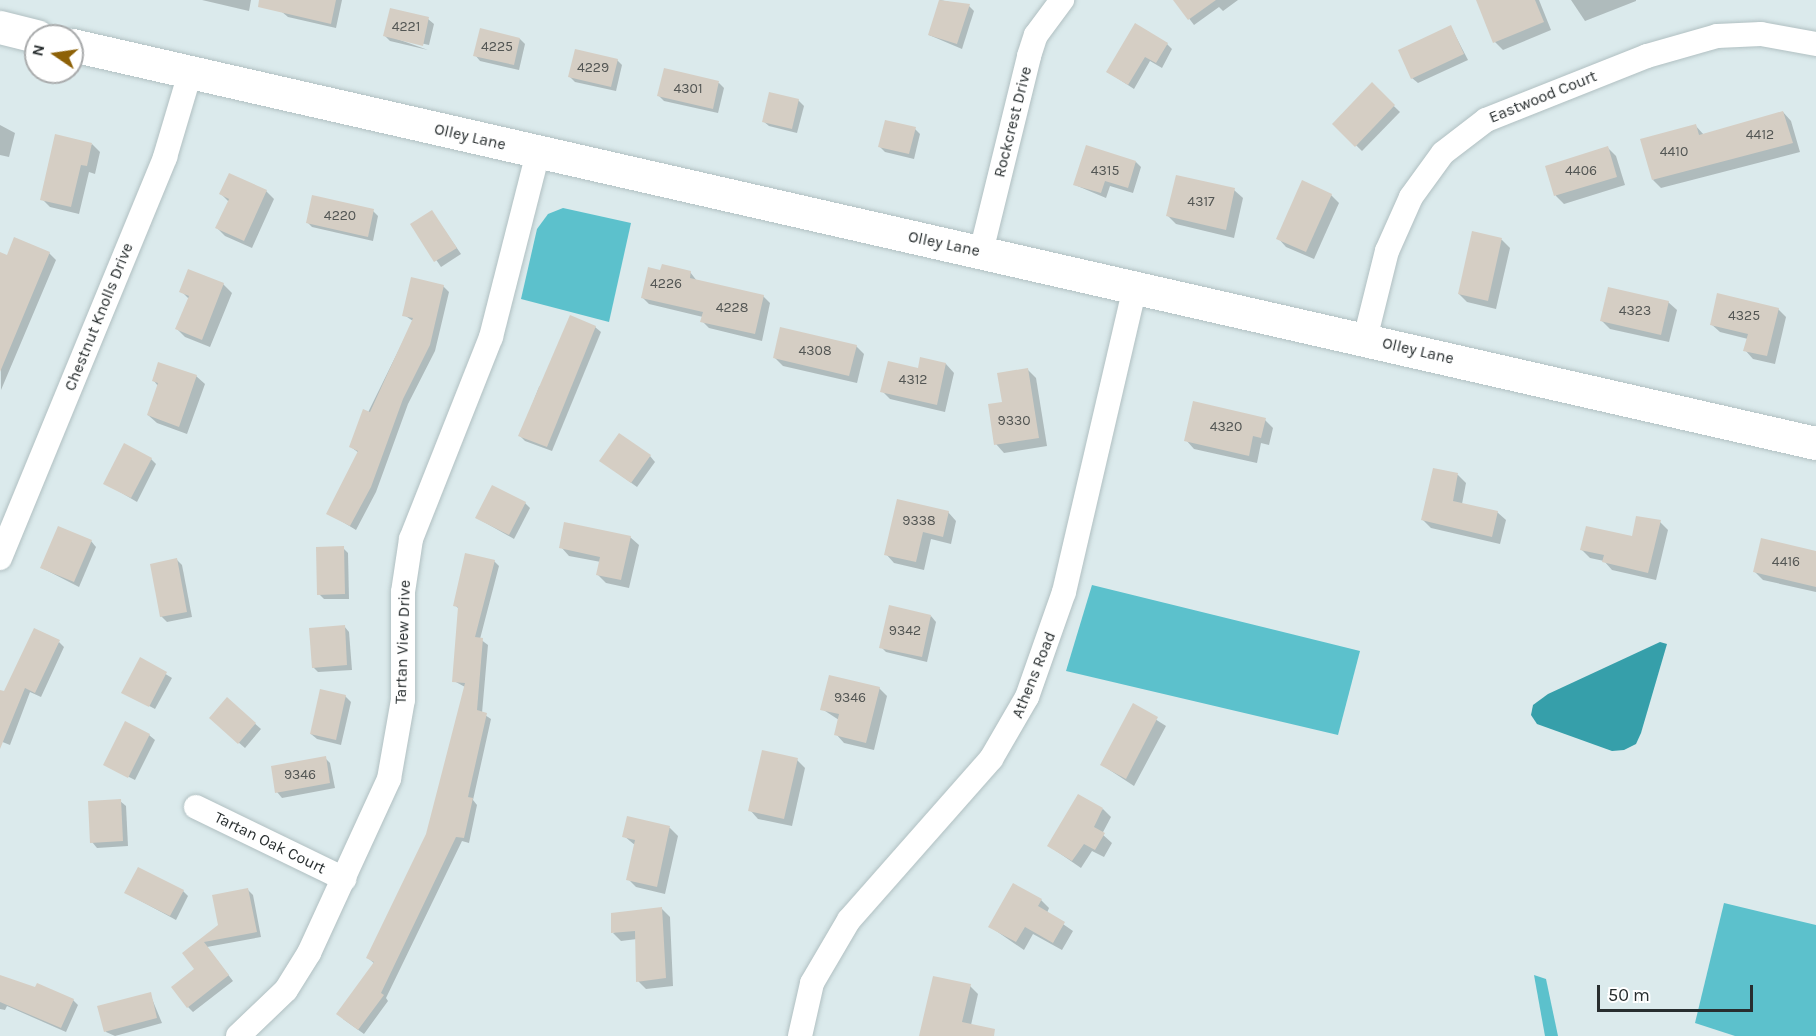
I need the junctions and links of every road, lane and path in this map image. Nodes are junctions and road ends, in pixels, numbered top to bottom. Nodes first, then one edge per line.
1 (1062, 0) edge
2 (0, 27) edge
3 (24, 33) edge
4 (1816, 44) edge
5 (84, 48) edge
6 (190, 73) junction
7 (538, 153) junction
8 (981, 252) junction
9 (1135, 287) junction
10 (1365, 339) junction
11 (1816, 443) edge
12 (0, 558) edge
13 (196, 807) dead end
14 (344, 879) junction
15 (238, 1036) edge
16 (800, 1036) edge

1 - 8 street, Rockcrest Drive
2 - 3 main road
4 - 10 street, Eastwood Court
5 - 6 main road, Olley Lane
6 - 7 main road, Olley Lane
6 - 12 street, Chestnut Knolls Drive
7 - 8 main road, Olley Lane
7 - 14 street, Tartan View Drive
8 - 9 main road, Olley Lane
9 - 10 main road, Olley Lane
9 - 16 street, Athens Road
10 - 11 main road, Olley Lane
13 - 14 street, Tartan Oak Court
14 - 15 street, Tartan View Drive

